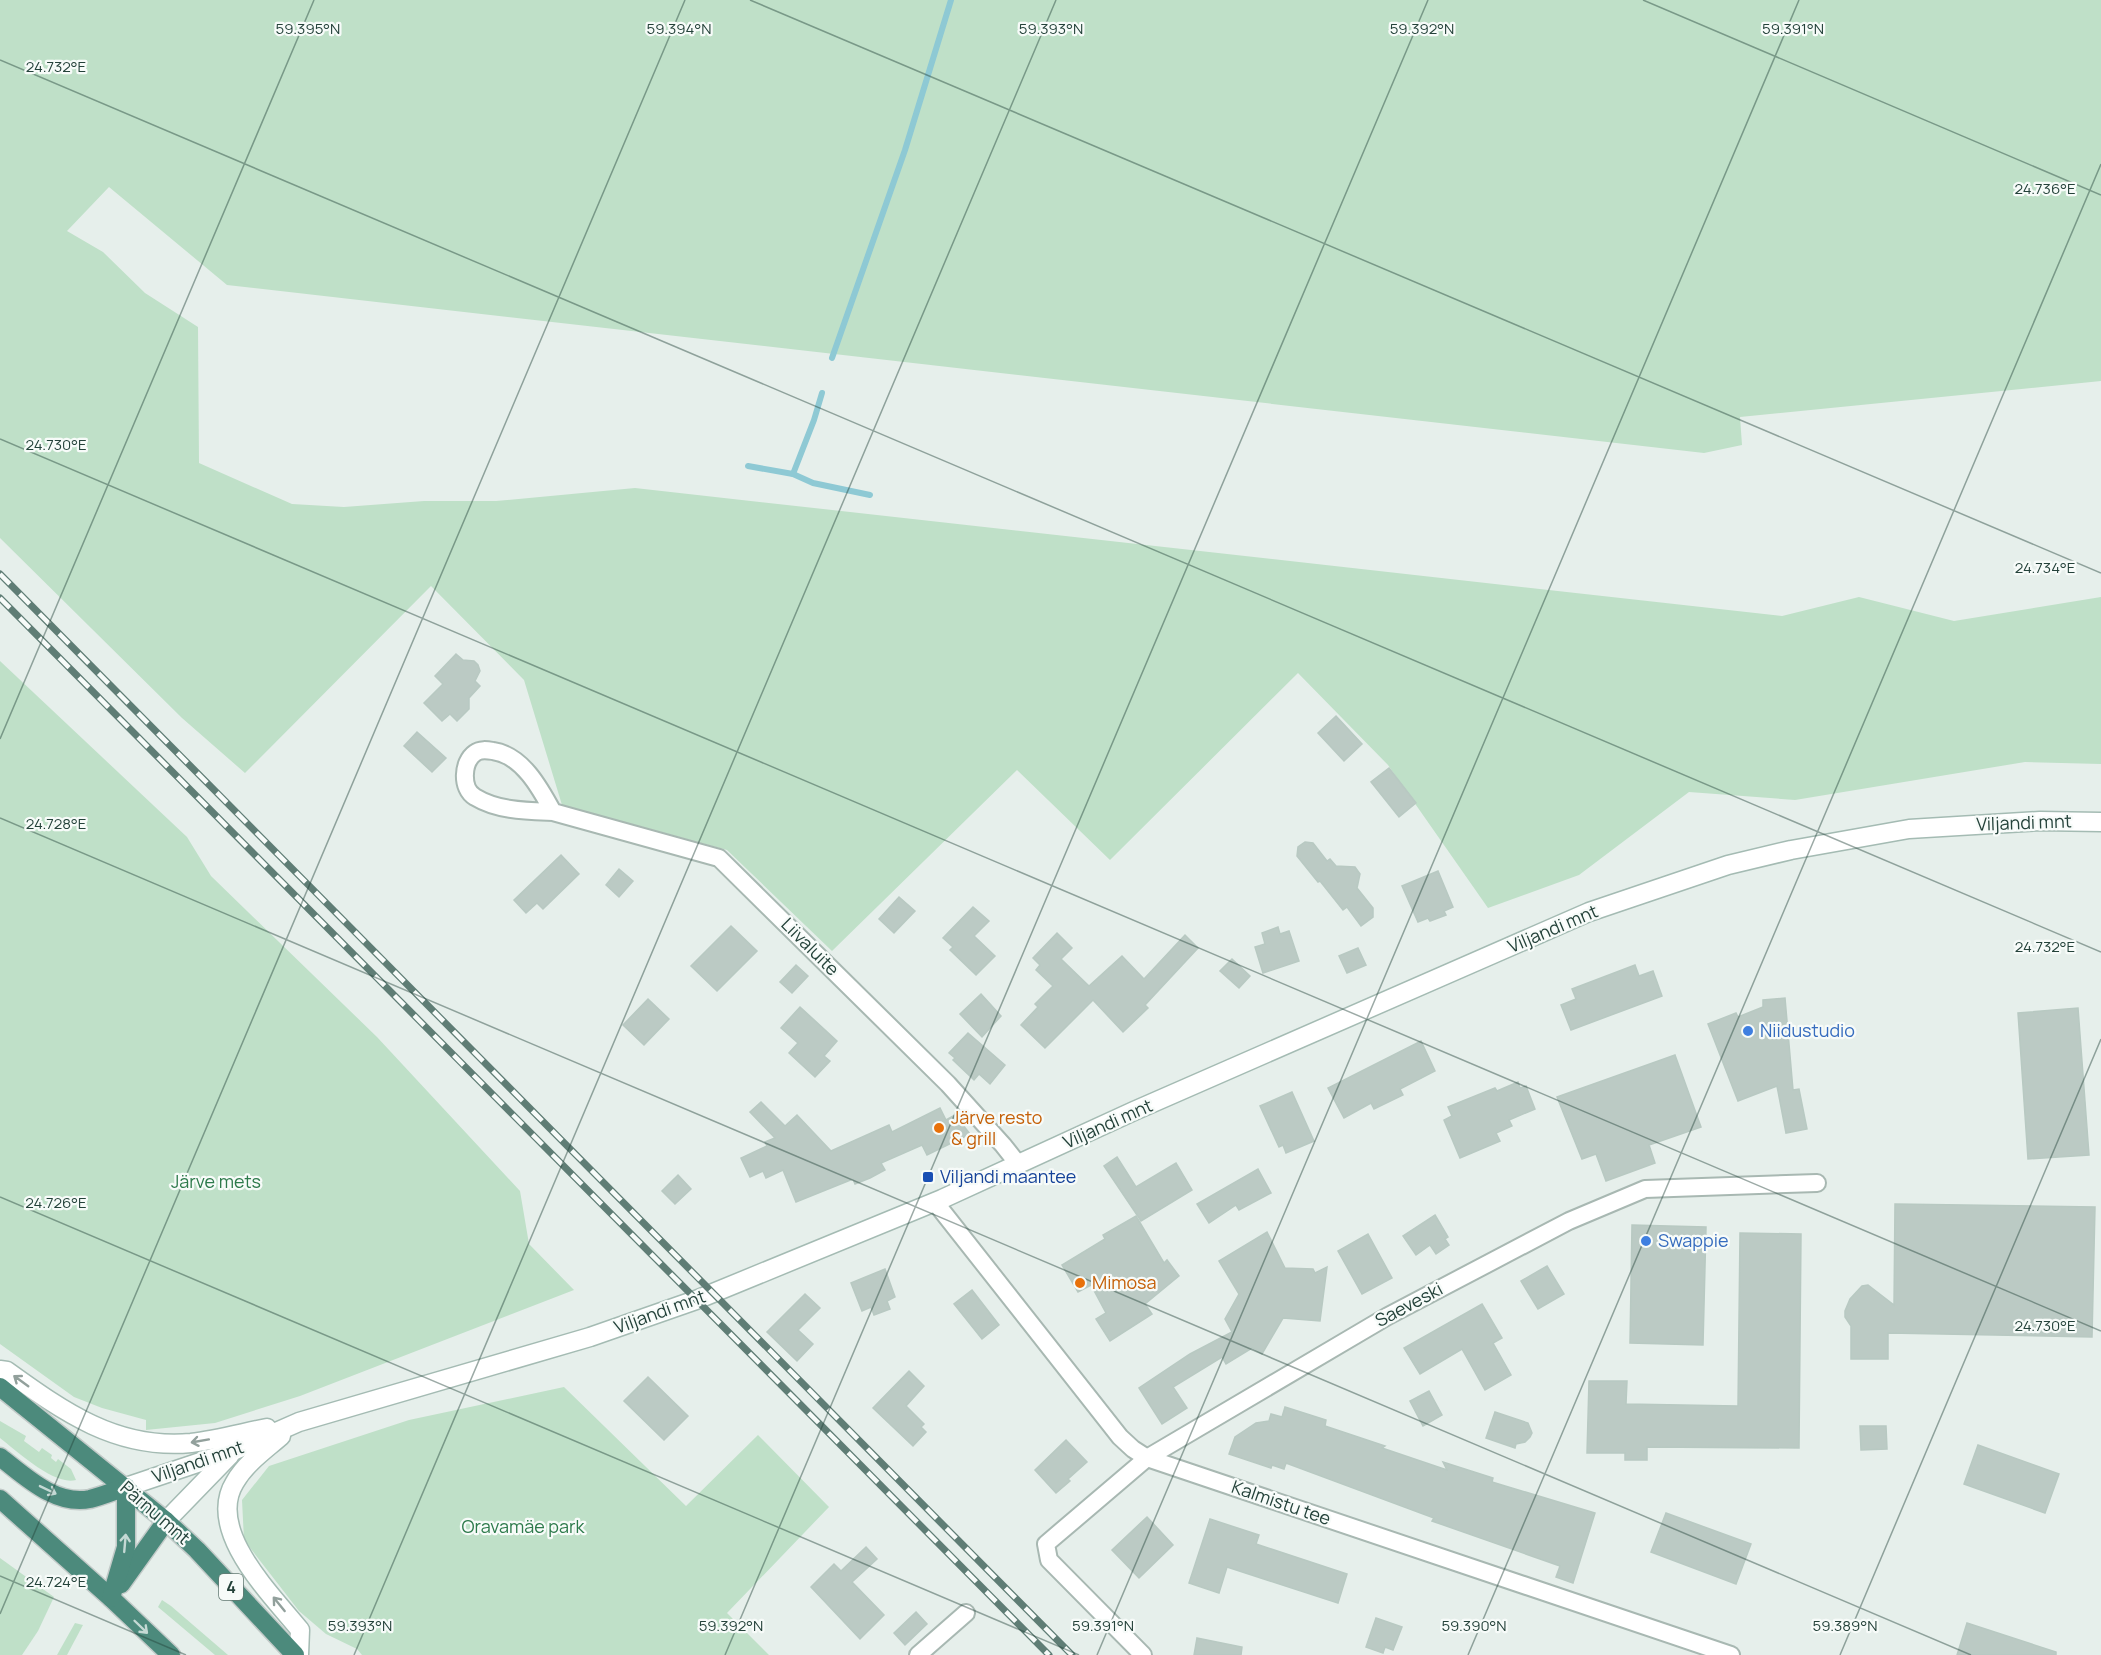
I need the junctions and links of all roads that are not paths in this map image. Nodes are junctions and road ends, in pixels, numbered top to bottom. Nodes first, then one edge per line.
1 (553, 812) junction
2 (2101, 822) edge
3 (1018, 1164) junction
4 (1817, 1183) dead end
5 (935, 1202) junction
6 (0, 1370) edge
7 (0, 1387) edge
8 (298, 1422) junction
9 (233, 1451) junction
10 (0, 1457) edge
11 (1147, 1458) junction
12 (126, 1487) junction
13 (0, 1498) edge
14 (166, 1521) junction
15 (111, 1598) junction
16 (966, 1613) dead end
17 (171, 1655) edge
18 (295, 1655) edge
19 (299, 1655) edge
20 (918, 1655) edge
21 (1143, 1655) edge
22 (1731, 1655) edge

1 - 1 street, Liivaluite
1 - 3 street, Liivaluite
2 - 3 main road, Viljandi mnt
3 - 5 main road, Viljandi mnt
4 - 11 street, Saeveski
5 - 8 main road, Viljandi mnt
5 - 11 street, Kalmistu tee
8 -> 6 main road
7 - 12 highway, Pärnu mnt / 4
8 - 9 main road, Viljandi mnt
19 -> 8 main road
9 - 12 main road, Viljandi mnt
9 - 14 main road
10 -> 12 highway
11 - 21 street, Saeveski
11 - 22 street, Kalmistu tee
12 - 14 highway, Pärnu mnt / 4
15 -> 12 highway
13 - 15 highway
14 - 15 highway
14 - 18 highway, Pärnu mnt / 4
15 -> 17 highway
16 - 20 street

